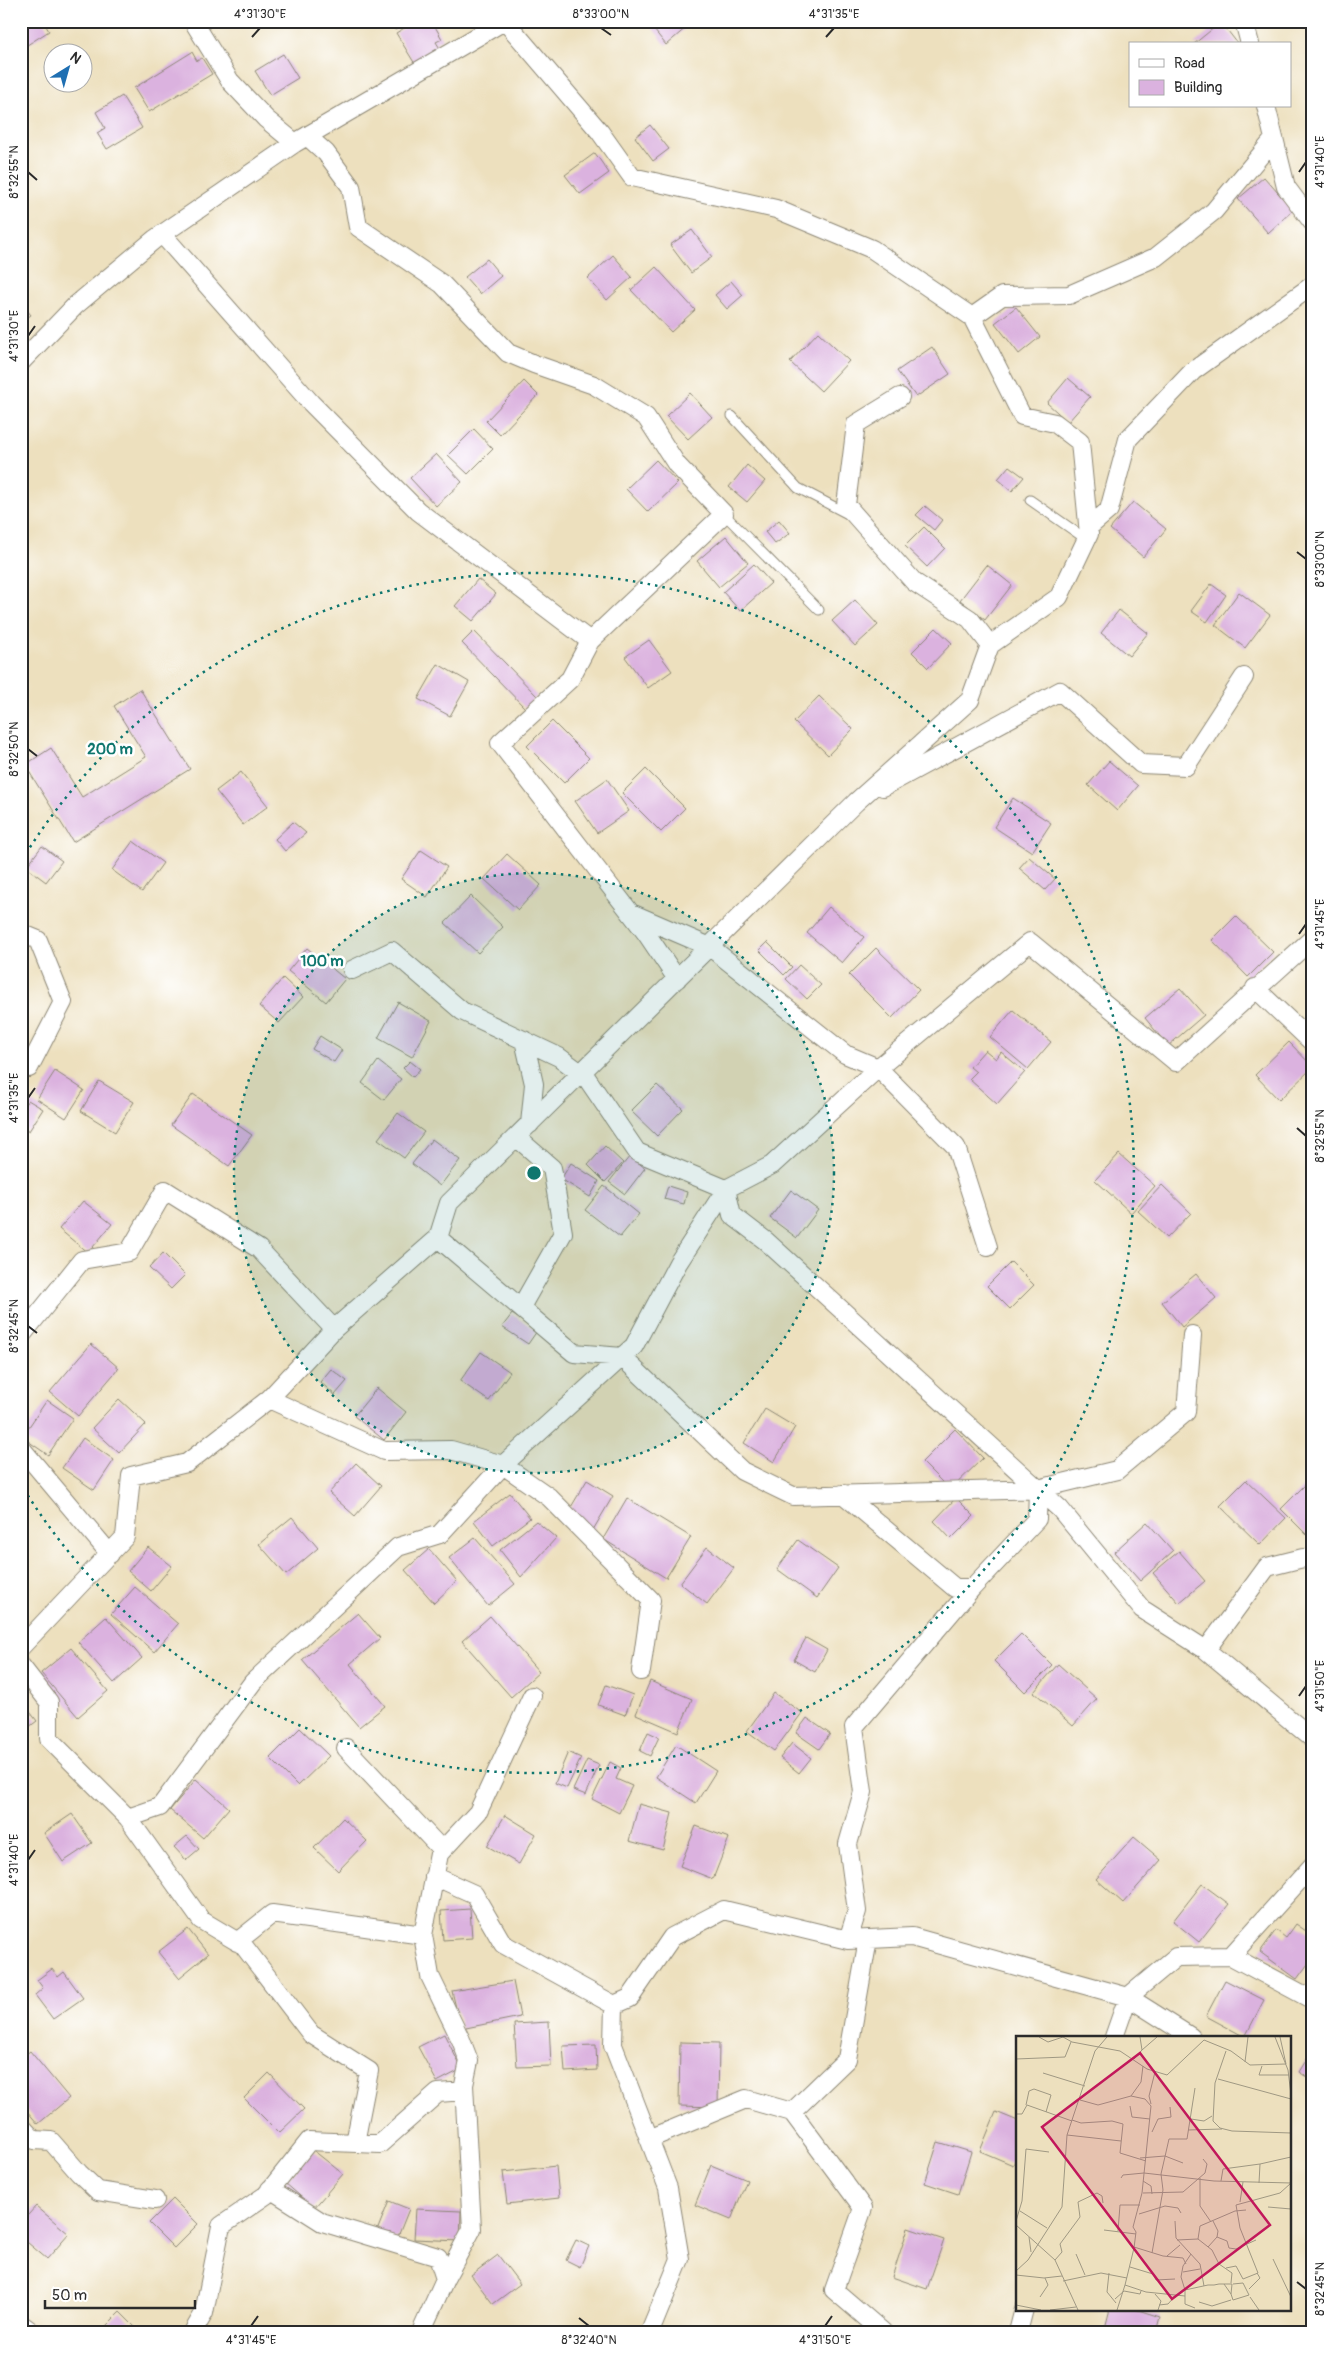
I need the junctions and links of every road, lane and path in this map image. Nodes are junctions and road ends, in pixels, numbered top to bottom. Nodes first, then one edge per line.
1 (193, 21) edge
2 (504, 21) edge
3 (1244, 21) edge
4 (1249, 42) edge
5 (1266, 108) edge
6 (1274, 139) junction
7 (301, 140) junction
8 (1313, 223) edge
9 (162, 234) junction
10 (1313, 284) edge
11 (972, 317) junction
12 (21, 362) edge
13 (900, 397) dead end
14 (732, 416) dead end
15 (1030, 500) dead end
16 (724, 514) junction
17 (860, 520) junction
18 (1088, 533) junction
19 (819, 610) dead end
20 (590, 641) junction
21 (990, 645) junction
22 (1244, 677) dead end
23 (856, 802) junction
24 (630, 913) junction
25 (21, 933) edge
26 (1313, 938) edge
27 (710, 947) junction
28 (352, 970) dead end
29 (677, 979) junction
30 (1256, 988) junction
31 (524, 1040) junction
32 (1313, 1043) edge
33 (29, 1068) dead end
34 (878, 1068) junction
35 (581, 1073) junction
36 (530, 1124) junction
37 (516, 1137) junction
38 (726, 1189) junction
39 (438, 1238) junction
40 (988, 1247) dead end
41 (521, 1307) junction
42 (334, 1329) junction
43 (1192, 1335) dead end
44 (21, 1336) edge
45 (622, 1357) junction
46 (269, 1399) junction
47 (21, 1448) edge
48 (503, 1465) junction
49 (1038, 1489) junction
50 (843, 1494) junction
51 (110, 1554) junction
52 (1313, 1560) edge
53 (972, 1588) junction
54 (21, 1646) edge
55 (1206, 1650) junction
56 (21, 1666) edge
57 (641, 1671) dead end
58 (532, 1696) dead end
59 (1313, 1739) edge
60 (346, 1748) dead end
61 (128, 1818) junction
62 (442, 1850) junction
63 (1313, 1865) edge
64 (434, 1876) junction
65 (423, 1935) junction
66 (868, 1939) junction
67 (848, 1940) junction
68 (237, 1942) junction
69 (1231, 1956) junction
70 (1128, 1997) junction
71 (1313, 2000) edge
72 (614, 2005) junction
73 (1114, 2036) edge
74 (1189, 2036) edge
75 (464, 2091) junction
76 (792, 2112) junction
77 (21, 2126) edge
78 (649, 2138) junction
79 (355, 2143) junction
80 (270, 2189) junction
81 (154, 2200) dead end
82 (445, 2279) junction
83 (1024, 2310) edge
84 (21, 2324) edge
85 (32, 2332) edge
86 (193, 2332) edge
87 (421, 2332) edge
88 (650, 2332) edge
89 (883, 2332) edge
90 (1018, 2332) edge

1 - 7 street
2 - 7 street
2 - 11 street
3 - 4 street
5 - 6 street
6 - 8 street
6 - 11 street
7 - 9 street
7 - 16 street
9 - 12 street
9 - 20 street
10 - 18 street
11 - 18 street
13 - 17 street
14 - 17 lane
15 - 18 lane
16 - 19 lane
16 - 20 street
17 - 21 street
18 - 21 street
20 - 24 street
21 - 23 street
22 - 23 street
23 - 27 street
24 - 27 street
24 - 29 street
25 - 33 street
26 - 30 street
27 - 29 street
27 - 34 street
28 - 31 street
29 - 35 street
30 - 32 street
30 - 34 street
31 - 35 street
31 - 36 street
34 - 38 street
34 - 40 street
35 - 36 street
35 - 38 street
36 - 37 street
37 - 39 street
37 - 41 street
38 - 45 street
38 - 49 street
39 - 41 street
39 - 42 street
41 - 45 street
42 - 44 street
42 - 46 street
43 - 49 street
45 - 48 street
45 - 50 street
46 - 48 street
46 - 51 street
47 - 51 street
48 - 57 street
48 - 61 street
49 - 50 street
49 - 53 street
49 - 55 street
50 - 53 street
51 - 54 street
52 - 55 street
53 - 67 street
55 - 59 street
56 - 61 street
58 - 62 street
60 - 62 street
61 - 68 street
62 - 64 street
63 - 69 street
64 - 65 street
64 - 72 street
65 - 68 street
65 - 75 street
66 - 67 street
66 - 70 street
66 - 76 street
67 - 72 street
68 - 79 street
69 - 70 street
69 - 71 street
70 - 73 street
70 - 74 street
72 - 78 street
75 - 79 street
75 - 82 street
76 - 78 street
76 - 89 street
77 - 81 street
78 - 88 street
79 - 80 street
80 - 82 street
80 - 86 street
82 - 87 street
83 - 90 street
84 - 85 street

